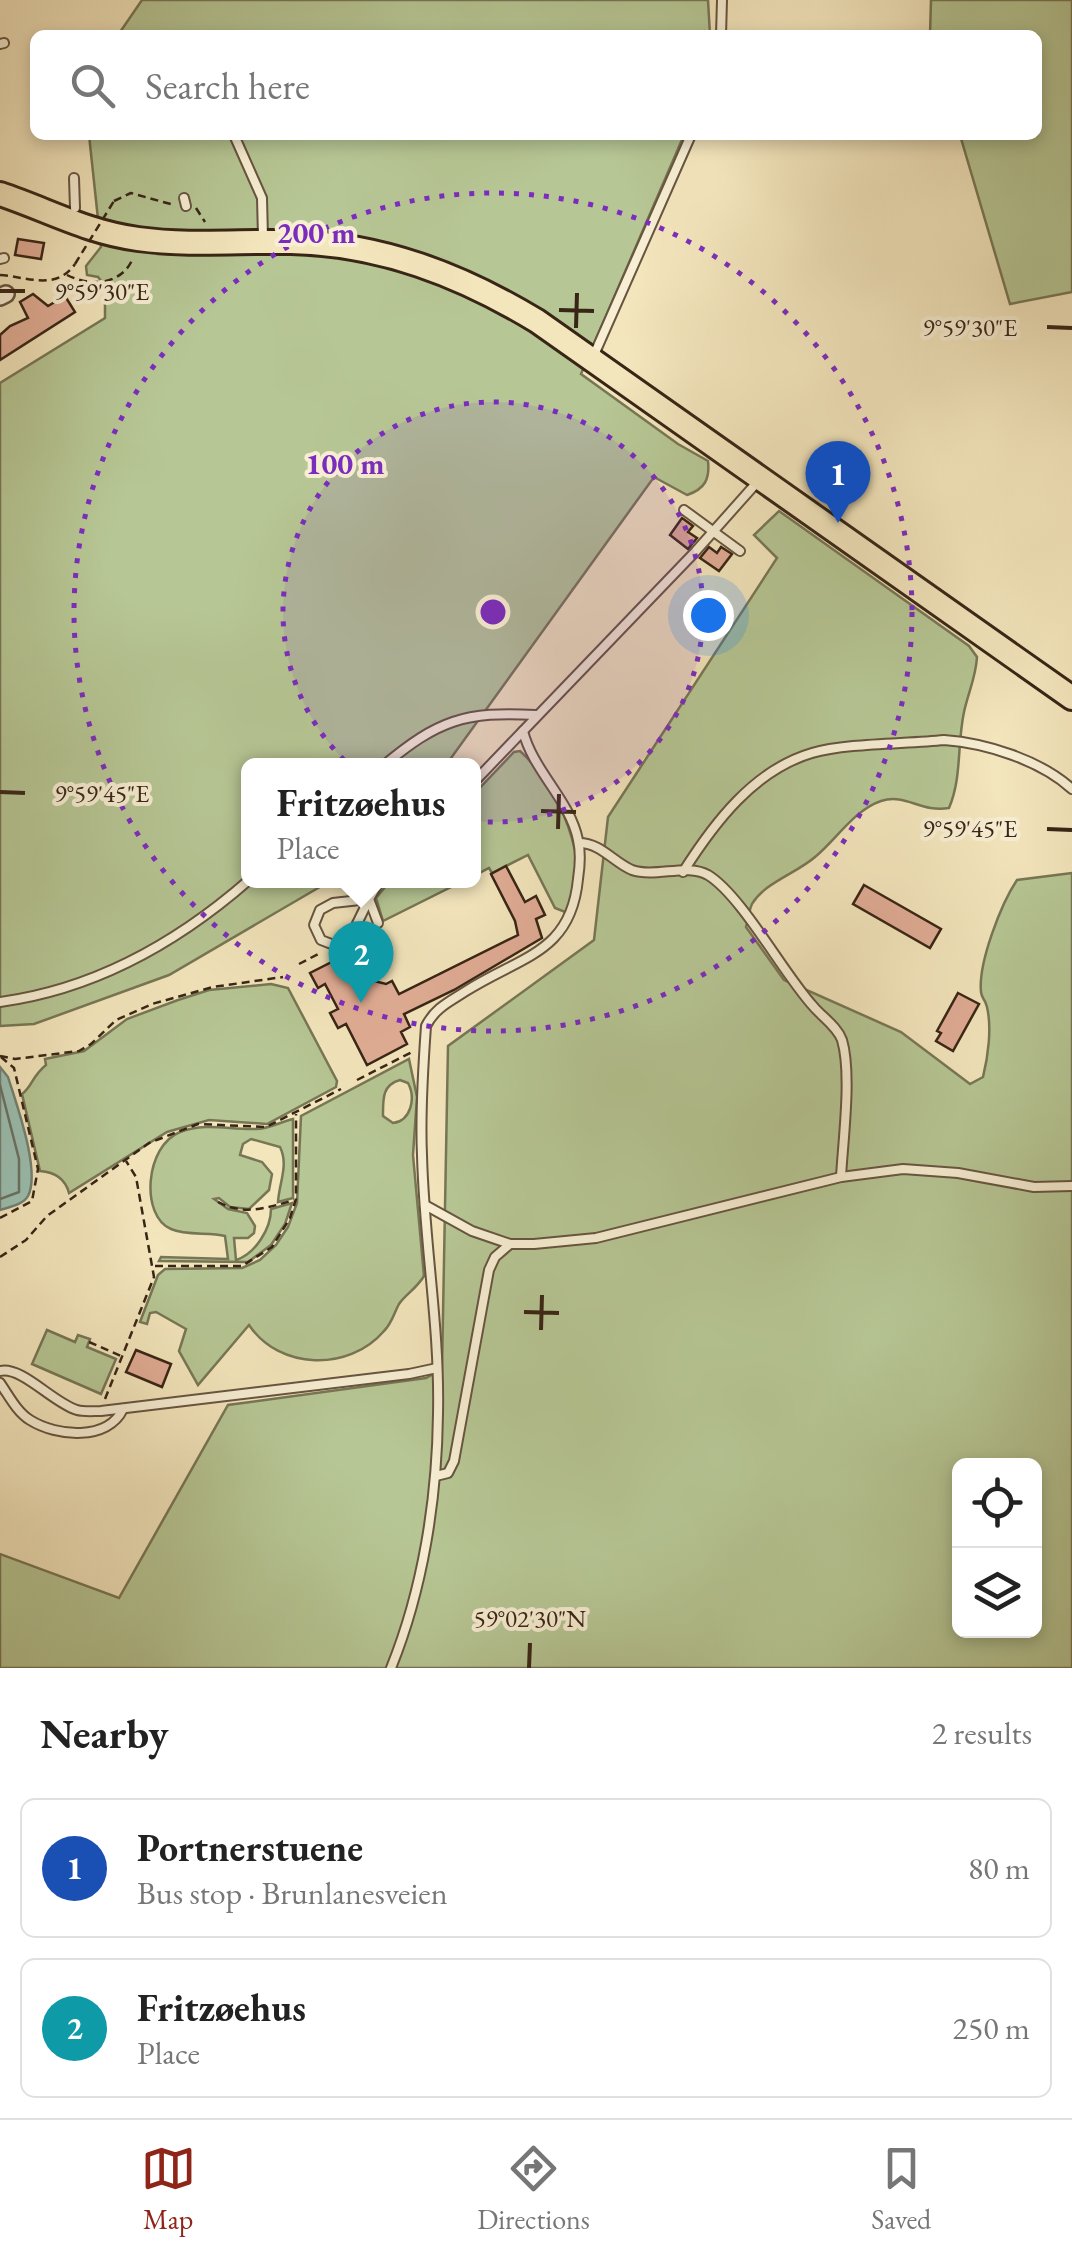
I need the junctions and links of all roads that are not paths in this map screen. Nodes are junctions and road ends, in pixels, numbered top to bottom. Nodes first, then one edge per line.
1 (722, 0) edge
2 (721, 30) edge
3 (236, 140) edge
4 (689, 140) edge
5 (74, 178) dead end
6 (4, 193) edge
7 (74, 208) dead end
8 (263, 242) junction
9 (592, 359) junction
10 (760, 478) junction
11 (684, 510) dead end
12 (713, 531) junction
13 (740, 551) dead end
14 (1072, 698) edge
15 (536, 715) junction
16 (523, 731) junction
17 (394, 758) edge
18 (481, 775) edge
19 (1072, 789) edge
20 (579, 843) junction
21 (682, 872) junction
22 (241, 887) edge
23 (375, 888) edge
24 (368, 899) junction
25 (378, 923) dead end
26 (0, 1002) edge
27 (840, 1177) junction
28 (1072, 1186) edge
29 (425, 1205) junction
30 (510, 1244) junction
31 (437, 1368) junction
32 (0, 1370) edge
33 (0, 1383) edge
34 (123, 1409) junction
35 (436, 1476) junction
36 (391, 1668) edge

1 - 2 lane
3 - 8 lane
4 - 9 lane
5 - 7 lane
6 - 8 main road
8 - 9 main road
9 - 10 main road
10 - 12 lane
10 - 14 main road
11 - 12 lane
12 - 13 lane
12 - 15 lane
15 - 16 lane
15 - 17 lane
16 - 18 lane
16 - 20 lane
19 - 21 lane
20 - 21 lane
20 - 29 lane
21 - 27 lane
22 - 26 lane
23 - 24 lane
24 - 24 lane
24 - 25 lane
27 - 28 lane
27 - 30 lane
29 - 30 lane
29 - 31 lane
30 - 35 lane
31 - 34 lane
31 - 35 lane
32 - 34 lane
33 - 34 lane
35 - 36 lane

